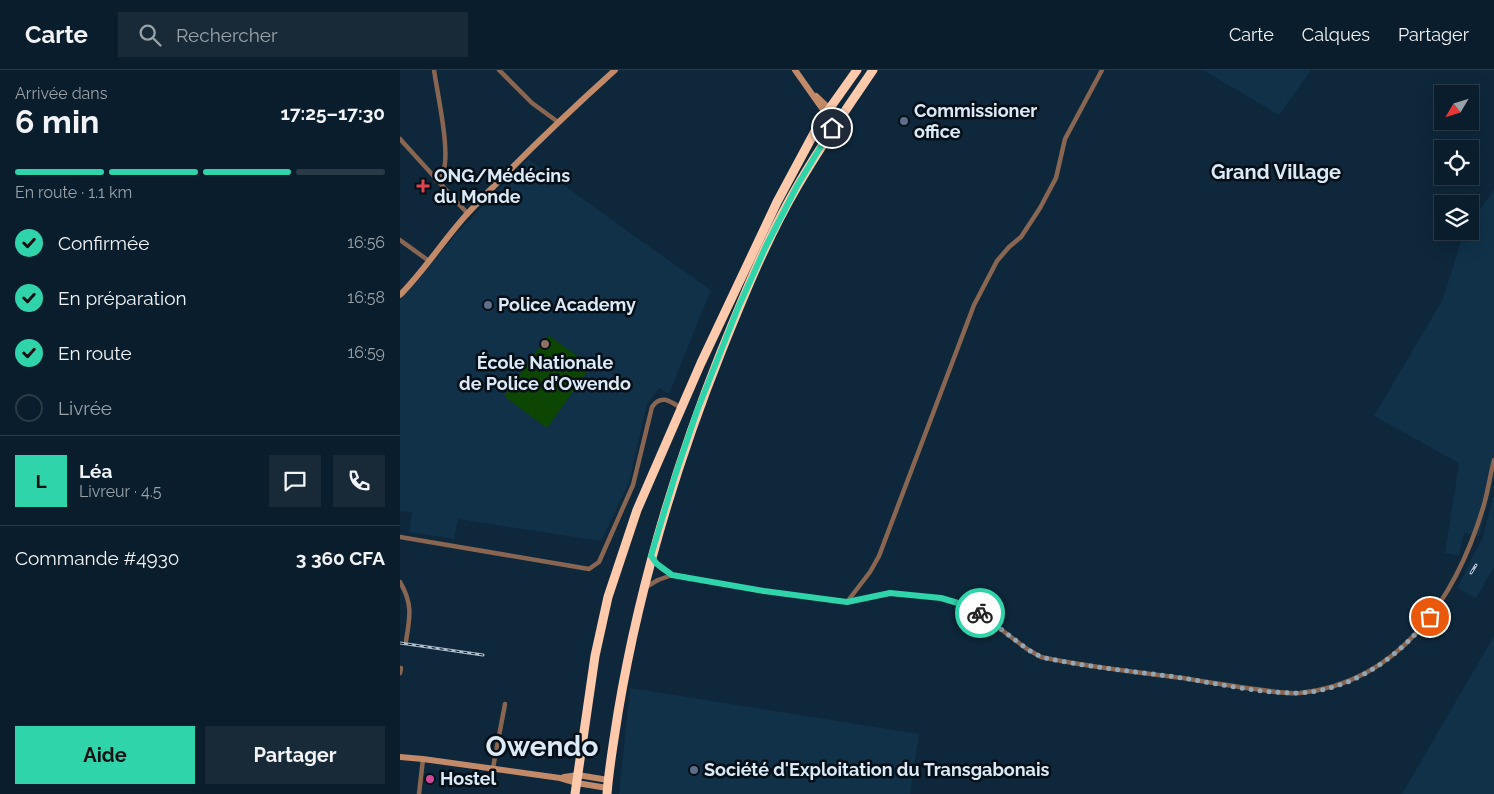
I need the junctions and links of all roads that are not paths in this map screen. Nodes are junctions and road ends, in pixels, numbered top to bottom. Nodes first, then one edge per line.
1 (434, 70) edge
2 (499, 70) edge
3 (614, 70) edge
4 (795, 70) edge
5 (857, 70) edge
6 (873, 70) edge
7 (1102, 70) edge
8 (828, 111) junction
9 (838, 120) junction
10 (558, 122) junction
11 (400, 139) edge
12 (436, 181) junction
13 (468, 214) junction
14 (400, 240) edge
15 (429, 261) junction
16 (400, 295) edge
17 (681, 408) junction
18 (1494, 460) edge
19 (400, 537) edge
20 (651, 556) junction
21 (672, 575) junction
22 (400, 582) edge
23 (643, 588) junction
24 (847, 602) junction
25 (406, 641) dead end
26 (505, 704) dead end
27 (400, 757) edge
28 (423, 759) junction
29 (493, 768) junction
30 (577, 779) junction
31 (607, 788) edge
32 (420, 794) edge
33 (575, 794) edge

1 - 12 street
2 - 10 street
3 - 10 street
4 - 8 street
5 - 8 highway
6 - 9 highway
7 - 24 street
8 - 9 street
8 - 17 highway
9 - 20 highway
10 - 13 street
11 - 12 street
12 - 13 street
13 - 15 street
14 - 15 street
15 - 16 street
17 - 19 street
17 - 30 highway
18 - 24 street
20 - 21 street
20 - 23 highway
21 - 23 street
21 - 24 street
22 - 25 street
23 - 31 highway
26 - 29 street
27 - 28 street
28 - 29 street
28 - 32 street
29 - 30 street
30 - 31 street
30 - 33 highway

